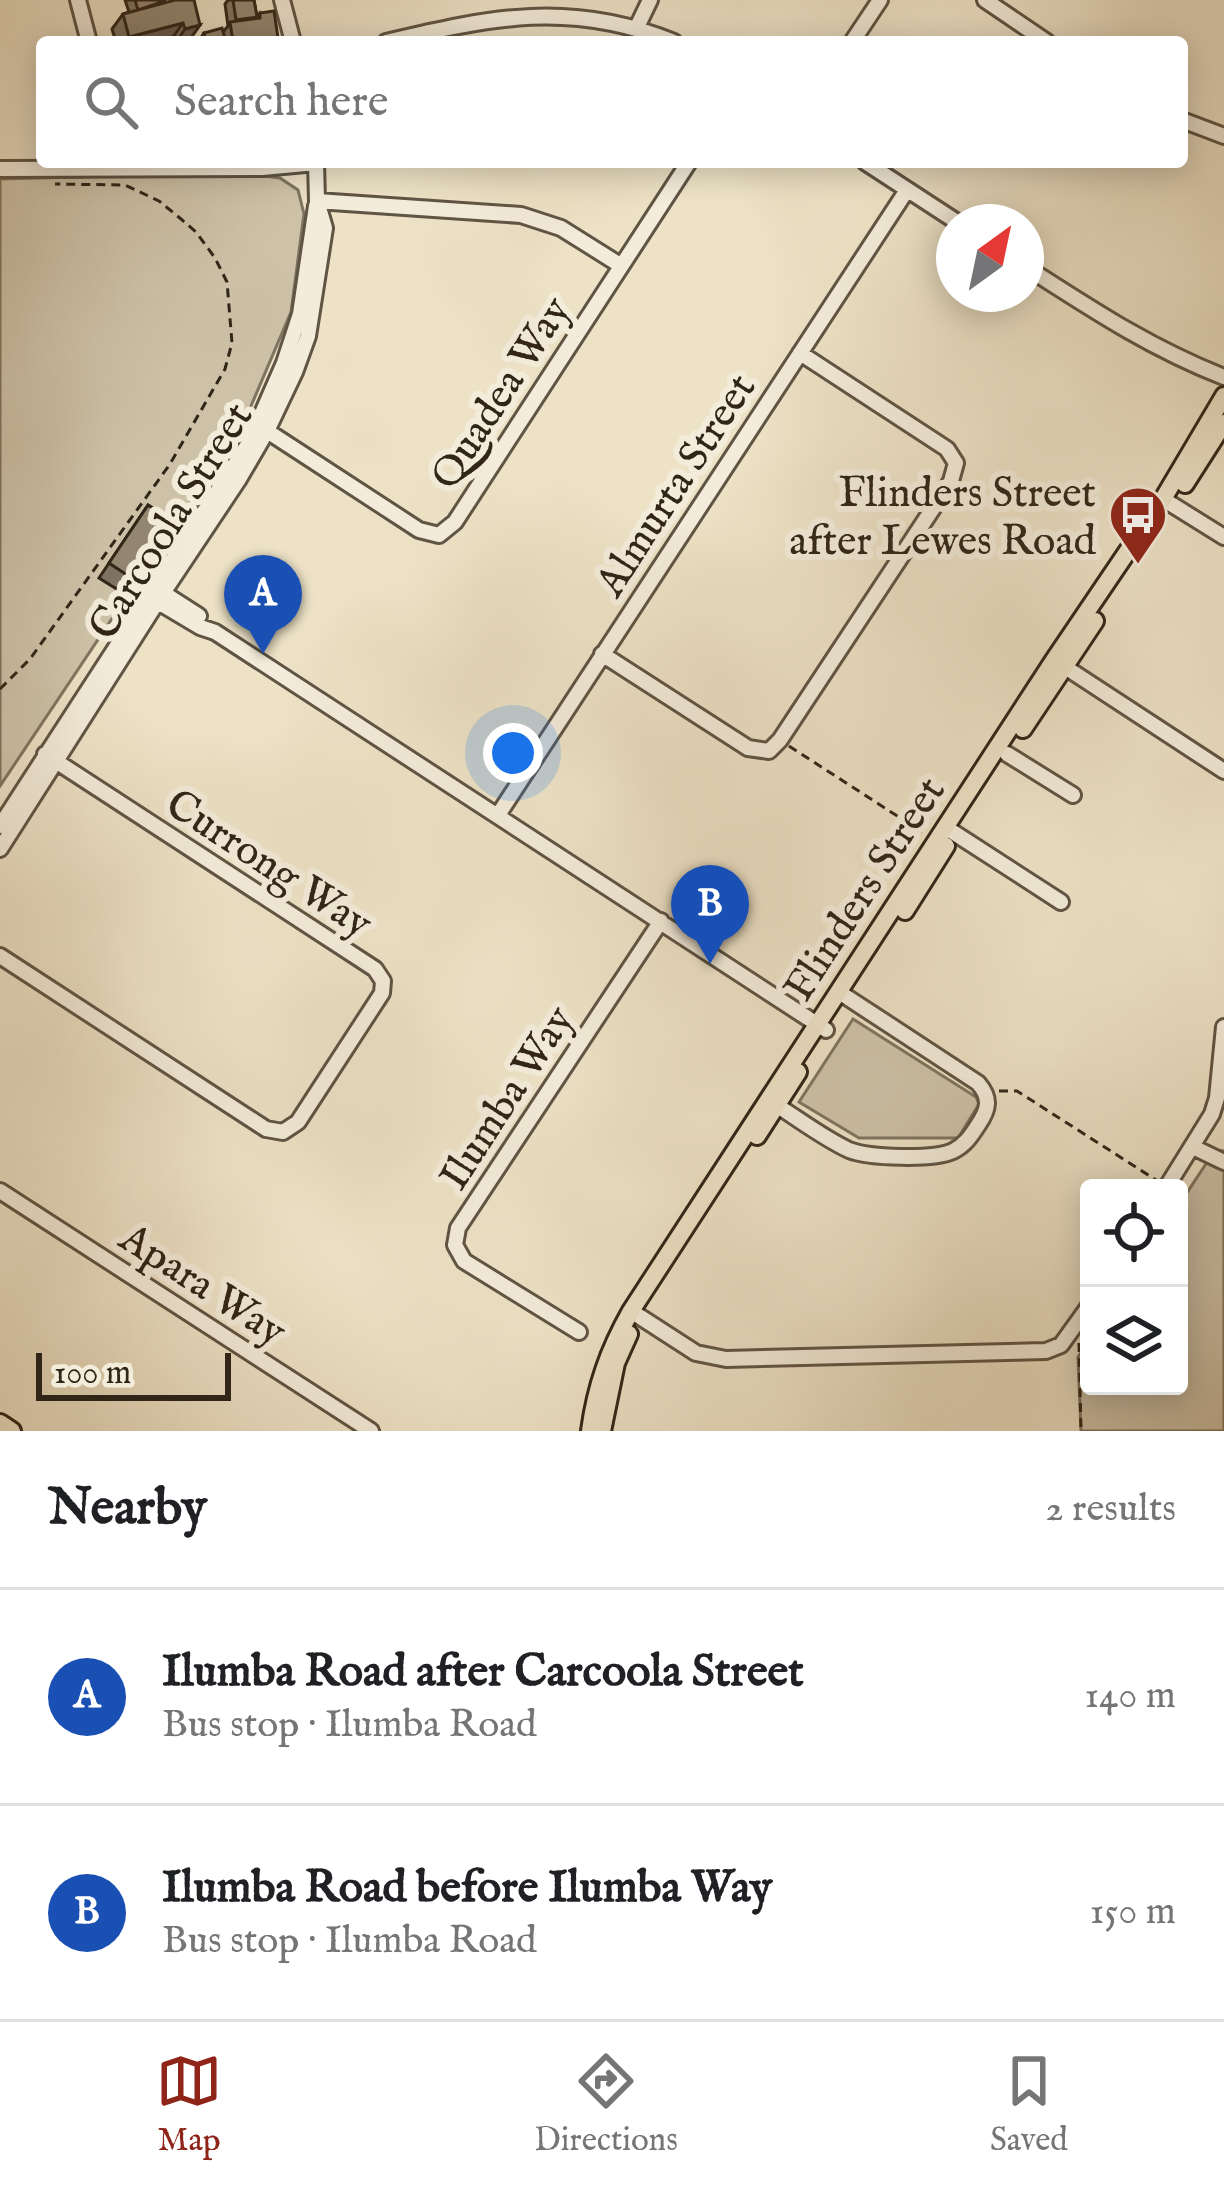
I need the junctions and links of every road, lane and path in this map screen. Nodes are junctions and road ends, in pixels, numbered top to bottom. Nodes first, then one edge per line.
1 (78, 0) edge
2 (281, 0) edge
3 (650, 0) edge
4 (880, 0) edge
5 (986, 0) edge
6 (638, 27) junction
7 (87, 36) edge
8 (290, 36) edge
9 (411, 36) edge
10 (660, 36) edge
11 (856, 36) edge
12 (1038, 36) edge
13 (1188, 121) edge
14 (1224, 136) edge
15 (36, 168) edge
16 (316, 168) edge
17 (685, 168) edge
18 (874, 168) edge
19 (0, 169) edge
20 (56, 184) dead end
21 (907, 190) junction
22 (317, 200) junction
23 (936, 209) edge
24 (620, 266) junction
25 (1044, 279) edge
26 (800, 353) junction
27 (1224, 377) edge
28 (1224, 396) edge
29 (1224, 423) edge
30 (262, 428) junction
31 (1167, 501) junction
32 (1224, 537) edge
33 (156, 594) junction
34 (602, 654) junction
35 (1060, 664) junction
36 (0, 689) edge
37 (780, 740) junction
38 (1007, 754) junction
39 (51, 757) junction
40 (1224, 771) edge
41 (1066, 794) dead end
42 (498, 815) junction
43 (950, 830) junction
44 (2, 837) edge
45 (928, 837) dead end
46 (1061, 902) dead end
47 (661, 921) junction
48 (0, 956) edge
49 (843, 995) junction
50 (822, 1027) junction
51 (1224, 1027) edge
52 (986, 1091) junction
53 (772, 1102) junction
54 (1193, 1147) junction
55 (1224, 1162) edge
56 (1152, 1179) edge
57 (1172, 1179) edge
58 (0, 1191) edge
59 (635, 1314) junction
60 (1080, 1319) edge
61 (578, 1332) dead end
62 (1069, 1335) junction
63 (0, 1423) edge
64 (12, 1431) edge
65 (371, 1431) edge
66 (590, 1431) edge
67 (602, 1431) edge
68 (1082, 1431) edge

1 - 7 street
2 - 8 street
3 - 6 street
4 - 11 street
5 - 12 street
6 - 9 street
6 - 10 street
13 - 14 street
15 - 19 street
16 - 22 street, Carcoola Street
17 - 24 street, Quadea Way
18 - 21 street
20 - 36 path
21 - 23 street
21 - 26 street, Almurta Street
22 - 24 street
22 - 30 street, Carcoola Street
24 - 30 street, Quadea Way
25 - 27 street
26 - 34 street, Almurta Street
26 - 37 street
28 - 31 main road, Flinders Street
29 - 31 main road, Flinders Street
30 - 33 street, Carcoola Street
31 - 32 street
31 - 35 main road, Flinders Street
33 - 39 street, Carcoola Street
33 - 42 street
34 - 37 street
34 - 42 street, Almurta Street
35 - 38 main road, Flinders Street
35 - 40 street
35 - 43 main road, Flinders Street
37 - 45 path
38 - 41 street
38 - 43 main road, Flinders Street
39 - 44 street, Carcoola Street
39 - 48 street, Currong Way
42 - 47 street
43 - 46 street
43 - 49 main road, Flinders Street
47 - 50 street
47 - 61 street, Ilumba Way
49 - 50 main road, Flinders Street
49 - 52 street
50 - 53 main road, Flinders Street
51 - 54 street
52 - 53 street
52 - 56 path
53 - 59 main road, Flinders Street
54 - 55 street
54 - 57 street
58 - 65 street, Apara Way
59 - 62 street
59 - 66 main road, Flinders Street
59 - 67 main road, Flinders Street
60 - 62 street
62 - 68 path
63 - 64 main road

